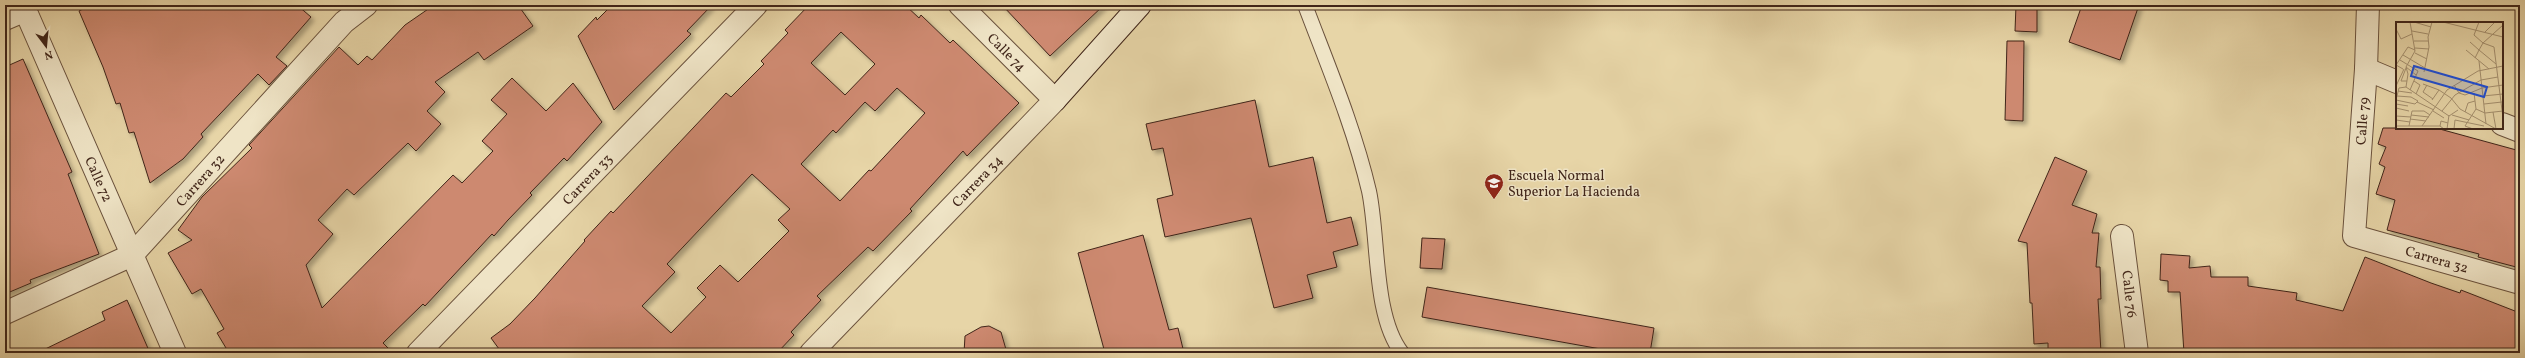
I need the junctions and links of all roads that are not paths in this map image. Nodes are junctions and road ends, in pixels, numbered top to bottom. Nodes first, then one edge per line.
1 (366, 5) edge
2 (756, 5) edge
3 (960, 5) edge
4 (1140, 5) edge
5 (1305, 5) edge
6 (2368, 5) edge
7 (24, 8) edge
8 (341, 13) edge
9 (5, 19) edge
10 (2366, 69) junction
11 (2396, 82) edge
12 (1055, 100) junction
13 (2503, 124) edge
14 (2520, 131) edge
15 (2122, 236) dead end
16 (2354, 236) joint
17 (132, 255) junction
18 (2520, 283) edge
19 (5, 313) edge
20 (175, 353) edge
21 (418, 353) edge
22 (810, 353) edge
23 (1401, 353) edge
24 (2137, 353) edge

1 - 8 street, Carrera 32
2 - 21 street, Carrera 33
3 - 12 street, Calle 74
4 - 12 street, Carrera 34
5 - 23 lane
6 - 10 street, Calle 79
7 - 9 street
7 - 17 street, Calle 72
8 - 17 street, Carrera 32
10 - 11 street
10 - 16 street, Calle 79
12 - 22 street, Carrera 34
13 - 14 street
15 - 24 street, Calle 76
16 - 18 street, Carrera 32
17 - 19 street, Carrera 32
17 - 20 street, Calle 72

